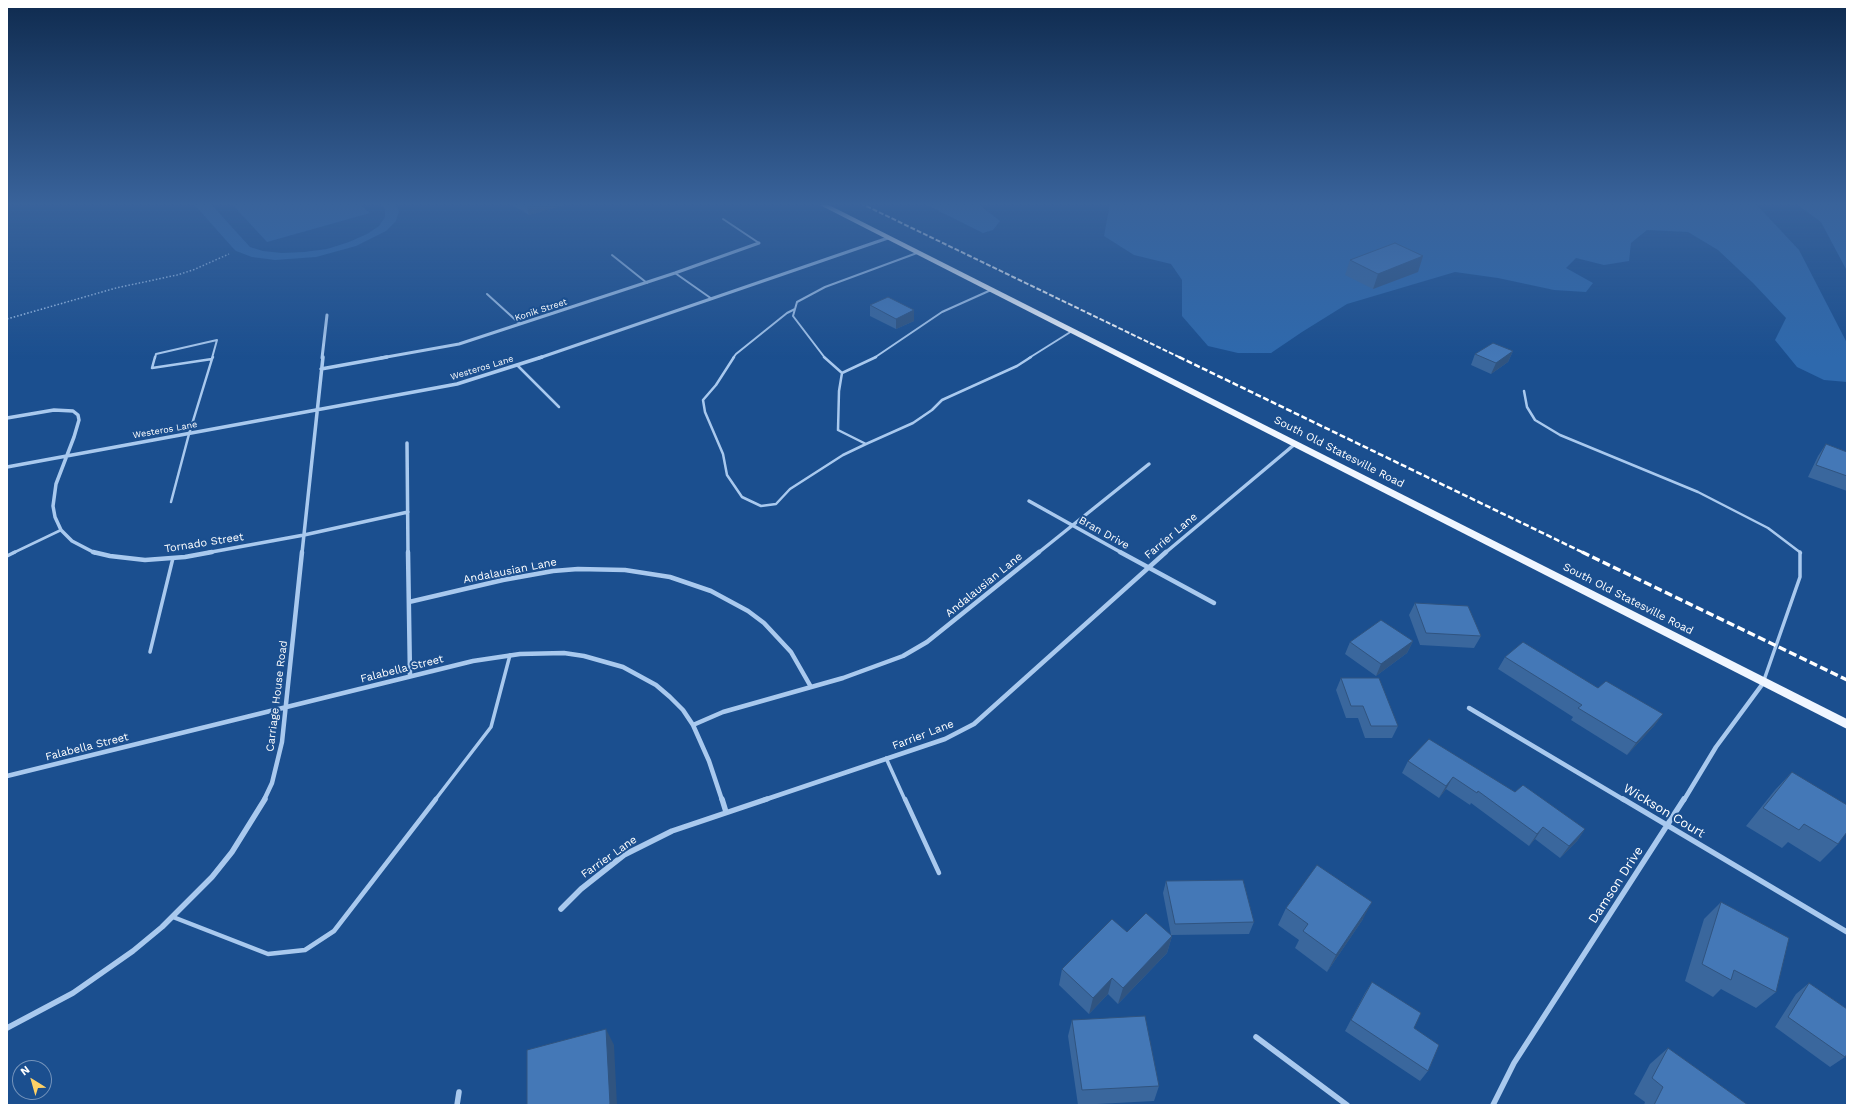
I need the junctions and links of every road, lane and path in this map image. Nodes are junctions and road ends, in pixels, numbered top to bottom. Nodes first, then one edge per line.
1 (227, 255) edge
2 (612, 255) dead end
3 (726, 255) edge
4 (839, 255) edge
5 (912, 255) edge
6 (921, 255) edge
7 (675, 273) junction
8 (647, 283) junction
9 (991, 290) junction
10 (487, 294) dead end
11 (712, 299) junction
12 (795, 309) junction
13 (327, 315) dead end
14 (7, 319) edge
15 (520, 324) junction
16 (1072, 331) junction
17 (212, 359) junction
18 (517, 366) junction
19 (321, 369) junction
20 (842, 373) junction
21 (1524, 391) dead end
22 (559, 407) dead end
23 (317, 411) junction
24 (7, 418) edge
25 (189, 434) junction
26 (407, 443) dead end
27 (866, 444) junction
28 (1295, 444) junction
29 (66, 456) junction
30 (1149, 464) dead end
31 (7, 467) edge
32 (1029, 501) dead end
33 (171, 502) dead end
34 (408, 512) junction
35 (1072, 526) junction
36 (61, 530) junction
37 (304, 535) junction
38 (7, 556) edge
39 (173, 558) junction
40 (1148, 567) junction
41 (409, 602) junction
42 (1214, 603) dead end
43 (150, 652) dead end
44 (510, 655) junction
45 (410, 676) junction
46 (1764, 682) junction
47 (811, 688) junction
48 (285, 707) junction
49 (1469, 708) dead end
50 (1847, 724) edge
51 (693, 725) junction
52 (886, 758) junction
53 (7, 776) edge
54 (726, 812) junction
55 (1668, 826) junction
56 (939, 873) dead end
57 (561, 909) dead end
58 (173, 917) junction
59 (1847, 932) edge
60 (7, 1028) edge
61 (1256, 1037) dead end
62 (459, 1092) dead end
63 (457, 1105) edge
64 (1347, 1105) edge
65 (1494, 1105) edge

1 - 14 path
2 - 8 lane
3 - 7 street, Konik Street
4 - 11 street, Westeros Lane
5 - 12 lane
6 - 9 main road, South Old Statesville Road
7 - 8 street, Konik Street
7 - 11 lane
8 - 15 street, Konik Street
9 - 16 main road, South Old Statesville Road
9 - 20 lane
10 - 15 lane
11 - 18 street, Westeros Lane
12 - 20 lane
12 - 27 lane
13 - 19 street, Carriage House Road
15 - 19 street, Konik Street
16 - 27 lane
16 - 28 main road, South Old Statesville Road
17 - 17 lane
17 - 25 lane
18 - 22 lane
18 - 23 street, Westeros Lane
19 - 23 street, Carriage House Road
20 - 27 lane
21 - 46 lane
23 - 25 street, Westeros Lane
23 - 37 street, Carriage House Road
24 - 29 street
25 - 29 street, Westeros Lane
25 - 33 lane
26 - 34 street
28 - 40 street, Farrier Lane
28 - 46 main road, South Old Statesville Road
29 - 31 street, Westeros Lane
29 - 36 street, Tornado Street
30 - 35 street, Andalausian Lane
32 - 35 street, Bran Drive
34 - 37 street, Tornado Street
34 - 41 street
35 - 40 street, Bran Drive
35 - 47 street, Andalausian Lane
36 - 38 lane
36 - 39 street, Tornado Street
37 - 39 street, Tornado Street
37 - 48 street, Carriage House Road
39 - 43 lane
40 - 42 street, Bran Drive
40 - 52 street, Farrier Lane
41 - 45 street
41 - 47 street, Andalausian Lane
44 - 45 street, Falabella Street
44 - 51 street, Falabella Street
44 - 58 lane
45 - 48 street, Falabella Street
46 - 50 main road, South Old Statesville Road
46 - 55 street, Damson Drive
47 - 51 street, Andalausian Lane
48 - 53 street, Falabella Street
48 - 58 street, Carriage House Road
49 - 55 street, Wickson Court
51 - 54 street, Falabella Street
52 - 54 street, Farrier Lane
52 - 56 lane
54 - 57 street, Farrier Lane
55 - 59 street, Wickson Court
55 - 65 street, Damson Drive
58 - 60 street, Carriage House Road
61 - 64 street
62 - 63 street

